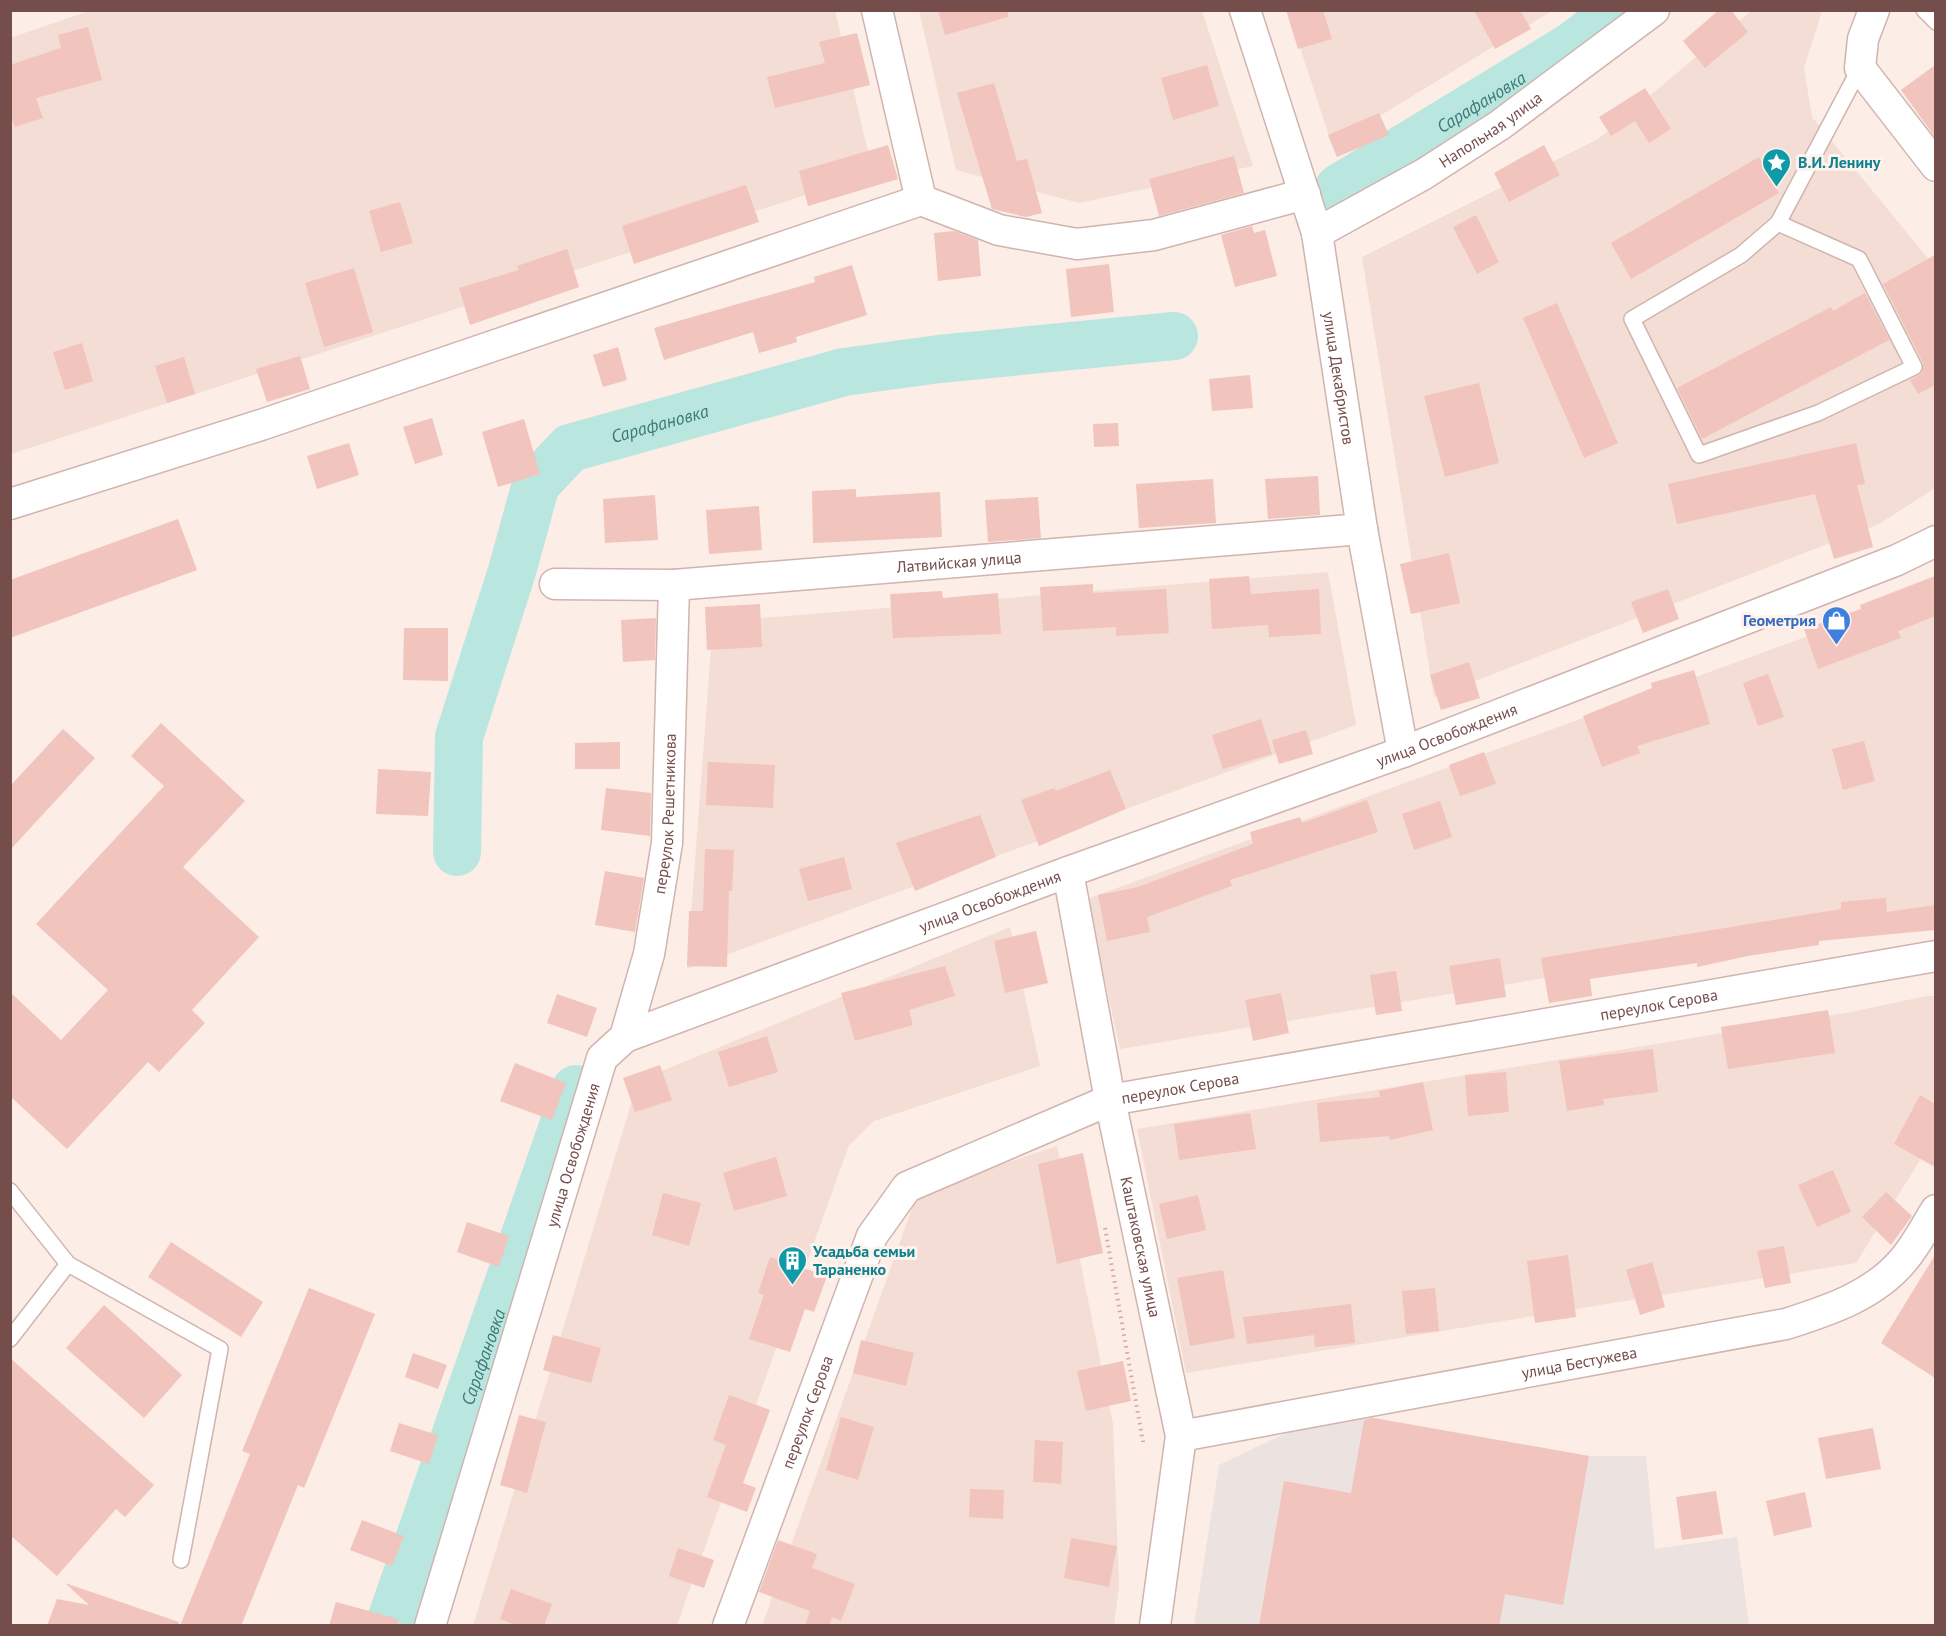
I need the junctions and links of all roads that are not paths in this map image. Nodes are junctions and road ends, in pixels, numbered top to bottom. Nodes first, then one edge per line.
1 (877, 10) edge
2 (1245, 10) edge
3 (1654, 10) edge
4 (1874, 10) edge
5 (1924, 10) edge
6 (1935, 22) edge
7 (1860, 68) junction
8 (1935, 166) edge
9 (1305, 194) junction
10 (921, 200) junction
11 (1778, 223) junction
12 (1317, 233) junction
13 (10, 504) edge
14 (1362, 529) junction
15 (1935, 541) edge
16 (555, 584) dead end
17 (674, 585) junction
18 (1403, 752) junction
19 (1068, 872) junction
20 (1935, 956) edge
21 (625, 1037) junction
22 (1110, 1100) junction
23 (10, 1191) edge
24 (1935, 1210) edge
25 (68, 1264) junction
26 (10, 1339) edge
27 (1181, 1436) junction
28 (181, 1560) dead end
29 (430, 1626) edge
30 (728, 1626) edge
31 (1155, 1626) edge

1 - 10 street
2 - 9 street, улица Декабристов
3 - 12 street, Напольная улица
4 - 7 street
5 - 6 lane
7 - 8 street
7 - 11 lane
9 - 10 street
9 - 12 street, улица Декабристов
10 - 13 street
11 - 11 lane
12 - 14 street, улица Декабристов
14 - 17 street, Латвийская улица
14 - 18 street, улица Декабристов
15 - 18 street, улица Освобождения
16 - 17 street, Латвийская улица
17 - 21 street, переулок Решетникова
18 - 19 street, улица Освобождения
19 - 21 street, улица Освобождения
19 - 22 street, Каштаковская улица
20 - 22 street, переулок Серова
21 - 29 street, улица Освобождения
22 - 27 street, Каштаковская улица
22 - 30 street, переулок Серова
23 - 25 lane
24 - 27 street, улица Бестужева
25 - 26 lane
25 - 28 lane
27 - 31 street, Каштаковская улица

